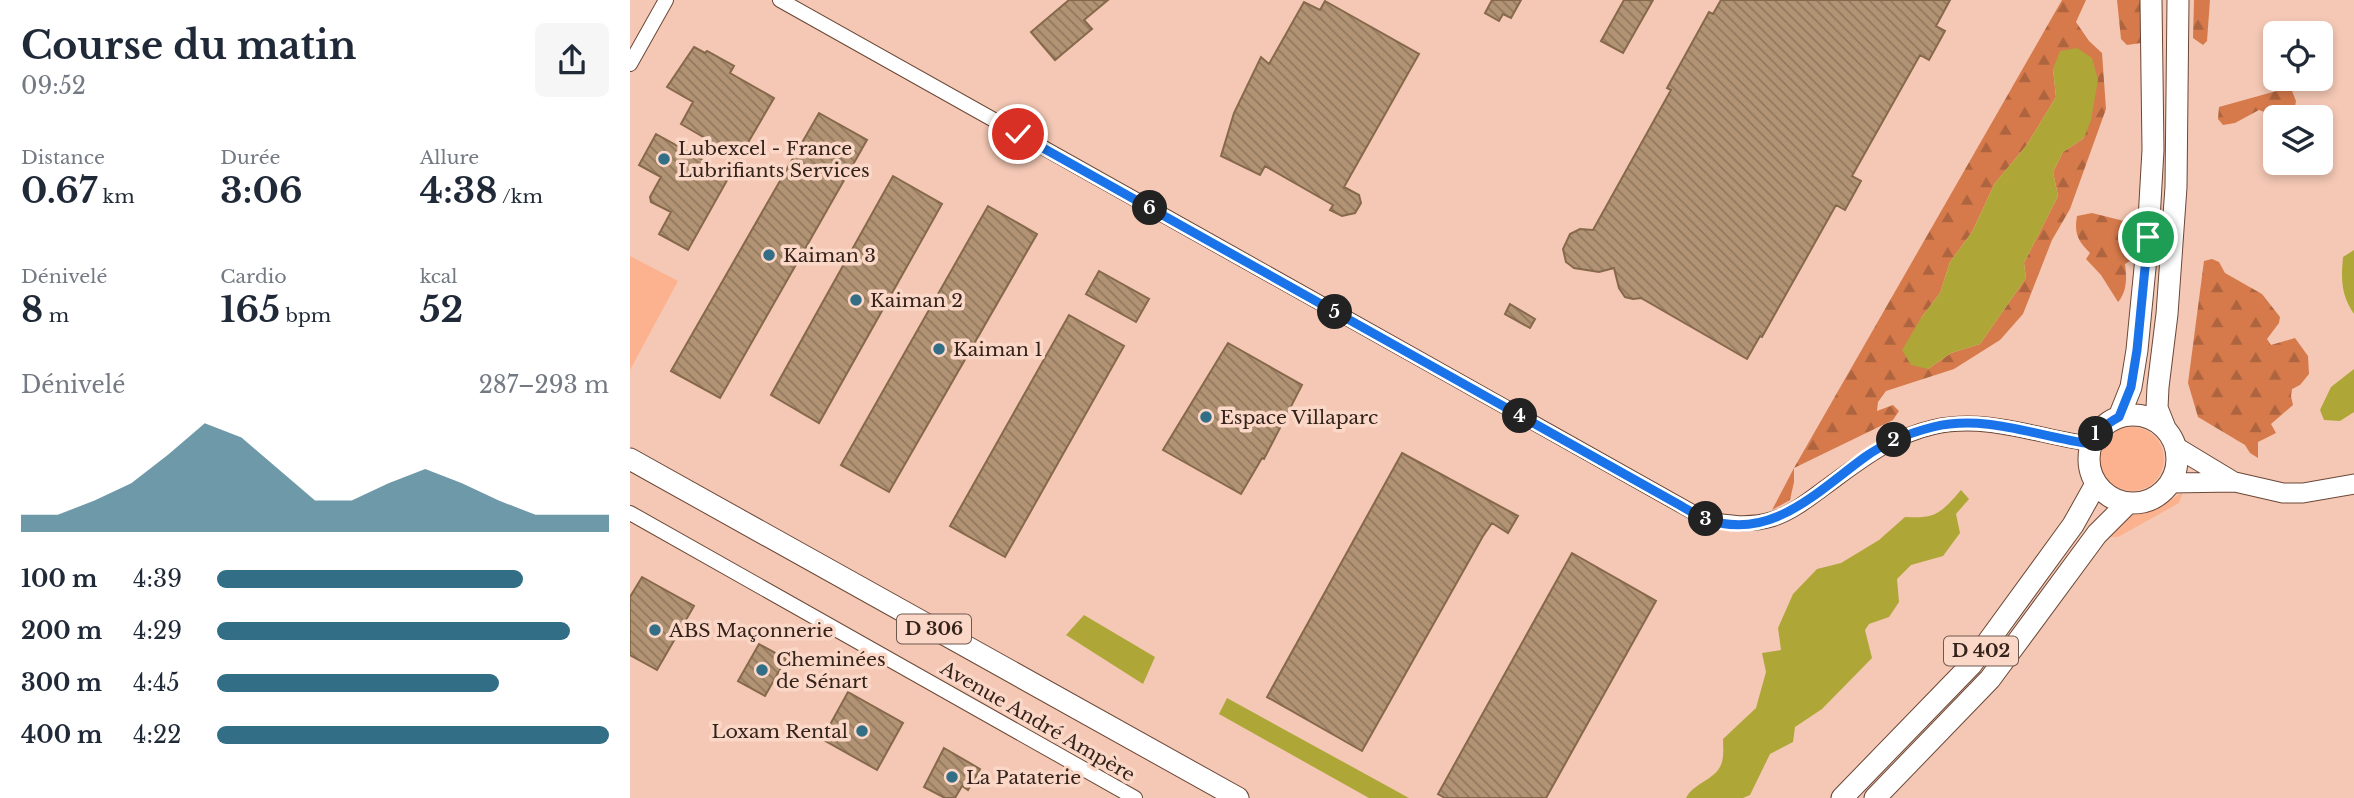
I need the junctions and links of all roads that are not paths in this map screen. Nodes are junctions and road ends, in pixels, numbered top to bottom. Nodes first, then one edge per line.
1 (666, 0) edge
2 (780, 0) edge
3 (2151, 0) edge
4 (2178, 0) edge
5 (630, 64) edge
6 (2119, 417) junction
7 (2165, 428) junction
8 (2091, 444) junction
9 (2176, 447) junction
10 (630, 459) edge
11 (2235, 482) junction
12 (2170, 483) junction
13 (2096, 484) junction
14 (2354, 484) edge
15 (2128, 503) junction
16 (630, 513) edge
17 (1135, 798) edge
18 (1238, 798) edge
19 (1842, 798) edge
20 (1875, 798) edge

1 - 5 street
2 - 8 street
3 - 6 main road
4 - 7 main road
6 - 7 main road
6 - 8 main road
7 - 9 main road
8 - 13 main road
9 - 11 street
9 - 12 main road
10 - 18 main road, D 306
11 - 12 street
11 - 14 street
12 - 15 main road
13 - 15 main road
13 - 19 main road, D 402
15 - 20 main road, D 402
16 - 17 street, Avenue André Ampère

